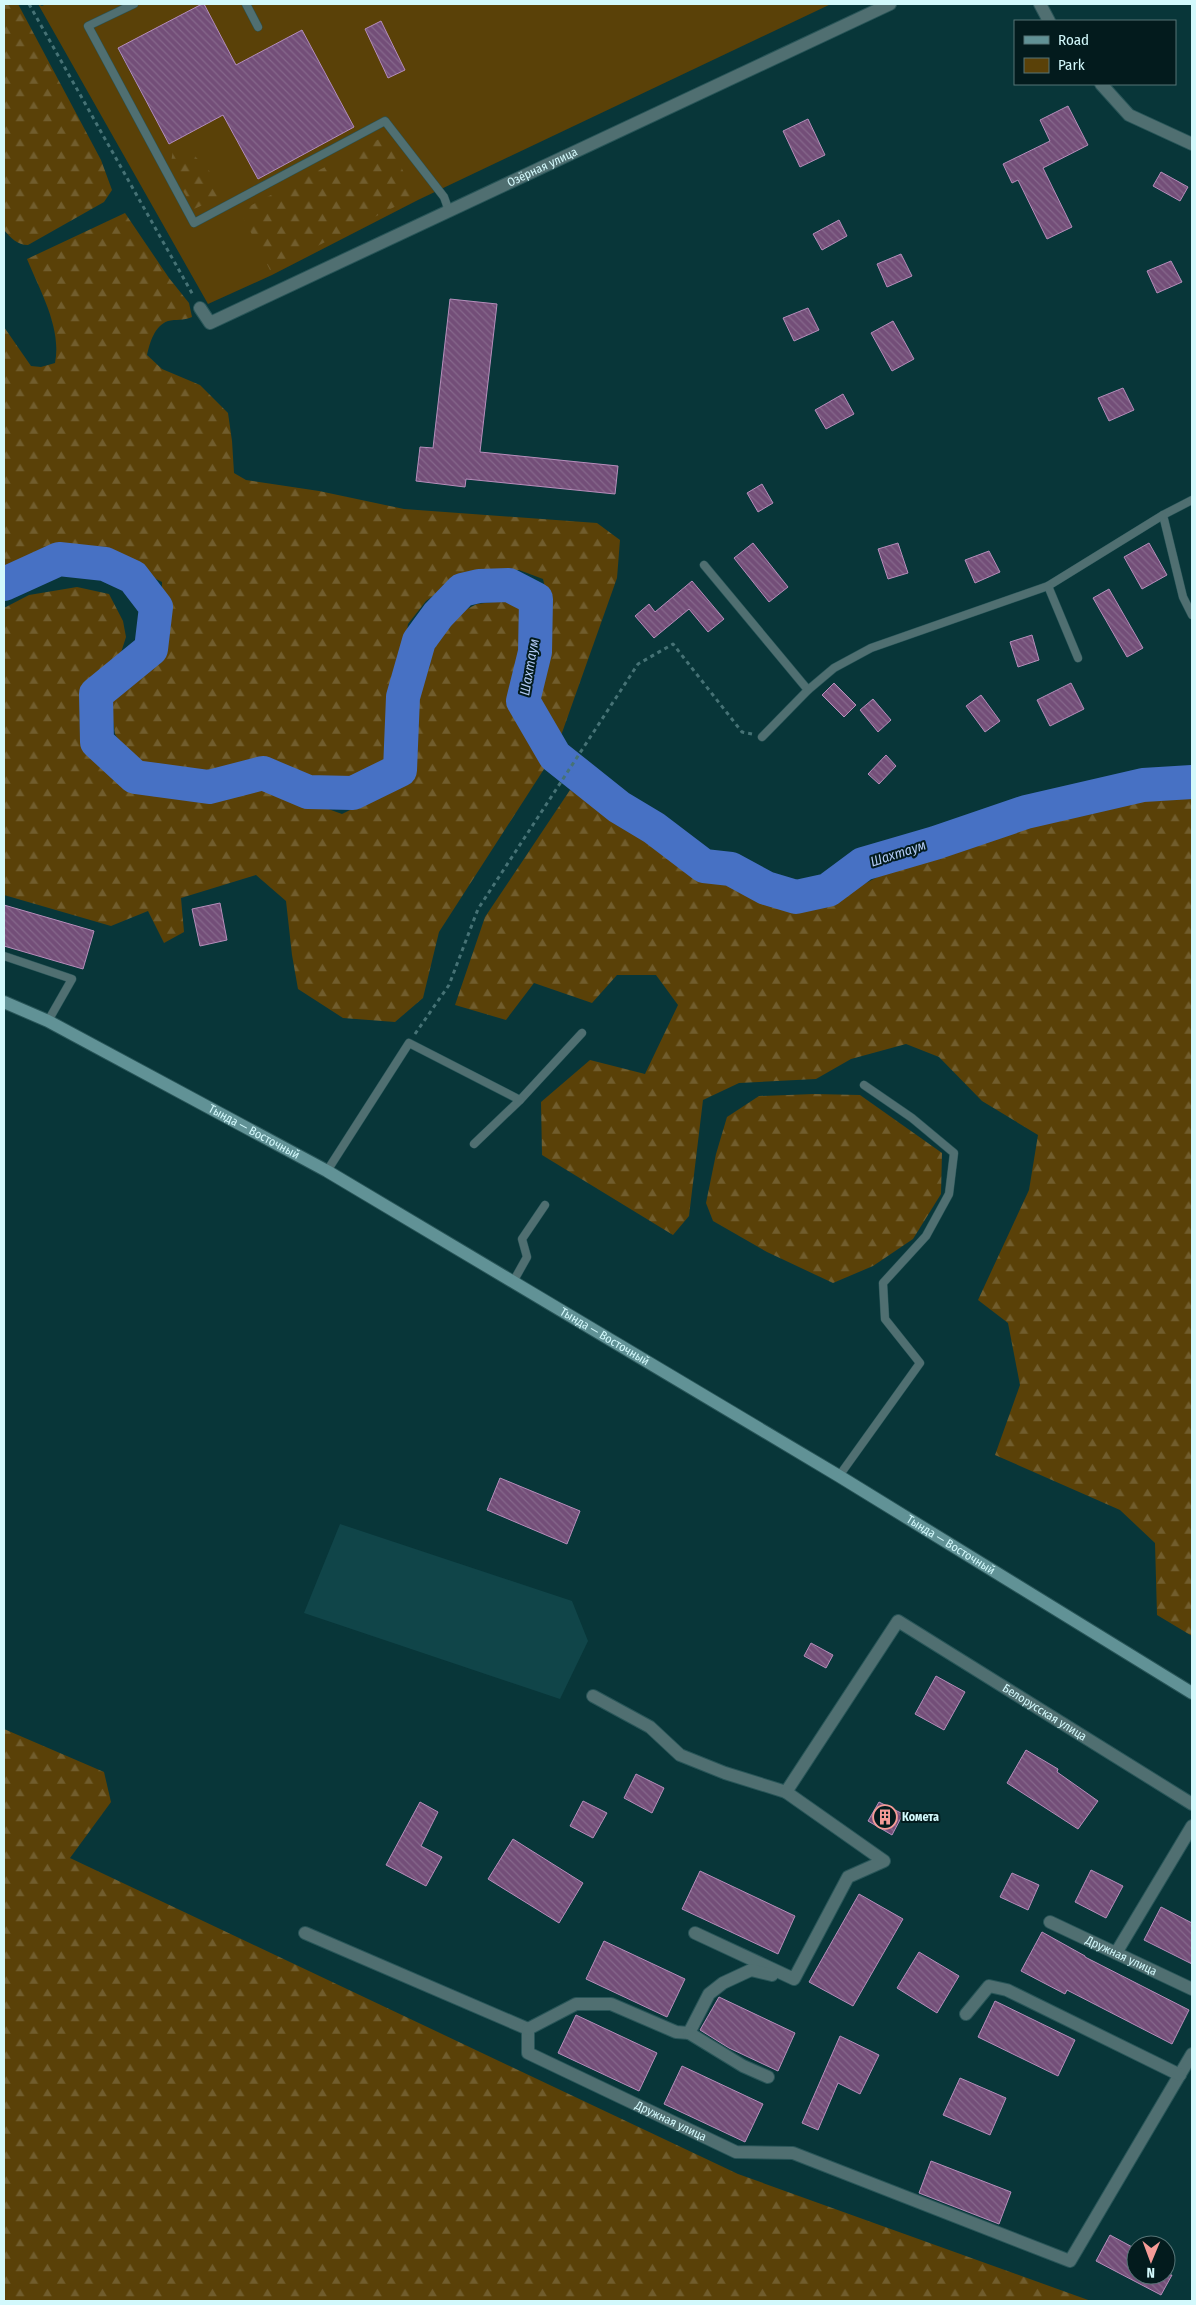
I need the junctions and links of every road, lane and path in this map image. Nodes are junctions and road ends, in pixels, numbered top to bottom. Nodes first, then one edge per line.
1 (29, 4) edge
2 (134, 4) edge
3 (246, 4) edge
4 (890, 4) edge
5 (1040, 4) edge
6 (1048, 20) edge
7 (258, 27) dead end
8 (1102, 85) edge
9 (1192, 144) edge
10 (450, 210) junction
11 (200, 308) joint
12 (1192, 500) edge
13 (1163, 515) junction
14 (704, 565) dead end
15 (1048, 586) junction
16 (1192, 615) edge
17 (1078, 658) dead end
18 (808, 690) junction
19 (762, 737) joint
20 (4, 956) edge
21 (4, 1002) edge
22 (48, 1021) junction
23 (582, 1033) dead end
24 (409, 1043) junction
25 (864, 1085) dead end
26 (520, 1100) junction
27 (474, 1144) dead end
28 (326, 1171) junction
29 (545, 1206) dead end
30 (513, 1282) junction
31 (838, 1476) junction
32 (1192, 1693) edge
33 (593, 1696) dead end
34 (786, 1792) junction
35 (1192, 1804) edge
36 (1192, 1826) edge
37 (1050, 1922) dead end
38 (305, 1933) dead end
39 (695, 1933) dead end
40 (1116, 1953) junction
41 (794, 1979) junction
42 (1192, 1990) edge
43 (966, 2014) dead end
44 (528, 2029) junction
45 (689, 2033) junction
46 (1192, 2054) edge
47 (1180, 2076) junction
48 (768, 2077) dead end

1 - 11 path
2 - 10 lane
3 - 7 lane
4 - 10 street, Озёрная улица
5 - 6 street
8 - 9 street
10 - 11 street, Озёрная улица
12 - 13 lane
13 - 15 lane
13 - 16 lane
14 - 18 lane
15 - 17 lane
15 - 18 lane
18 - 19 lane
19 - 24 path
20 - 22 lane
21 - 22 street, Тында — Восточный
22 - 28 street, Тында — Восточный
23 - 26 lane
24 - 26 lane
24 - 28 lane
25 - 31 lane
26 - 27 lane
28 - 30 street, Тында — Восточный
29 - 30 lane
30 - 31 street, Тында — Восточный
31 - 32 street, Тында — Восточный
33 - 34 street
34 - 35 street, Белорусская улица
34 - 41 street
36 - 40 street
37 - 40 street, Дружная улица
38 - 44 street
39 - 41 street
40 - 42 street, Дружная улица
41 - 45 street
43 - 47 street
44 - 45 street
44 - 47 street, Дружная улица
45 - 48 street
46 - 47 street

